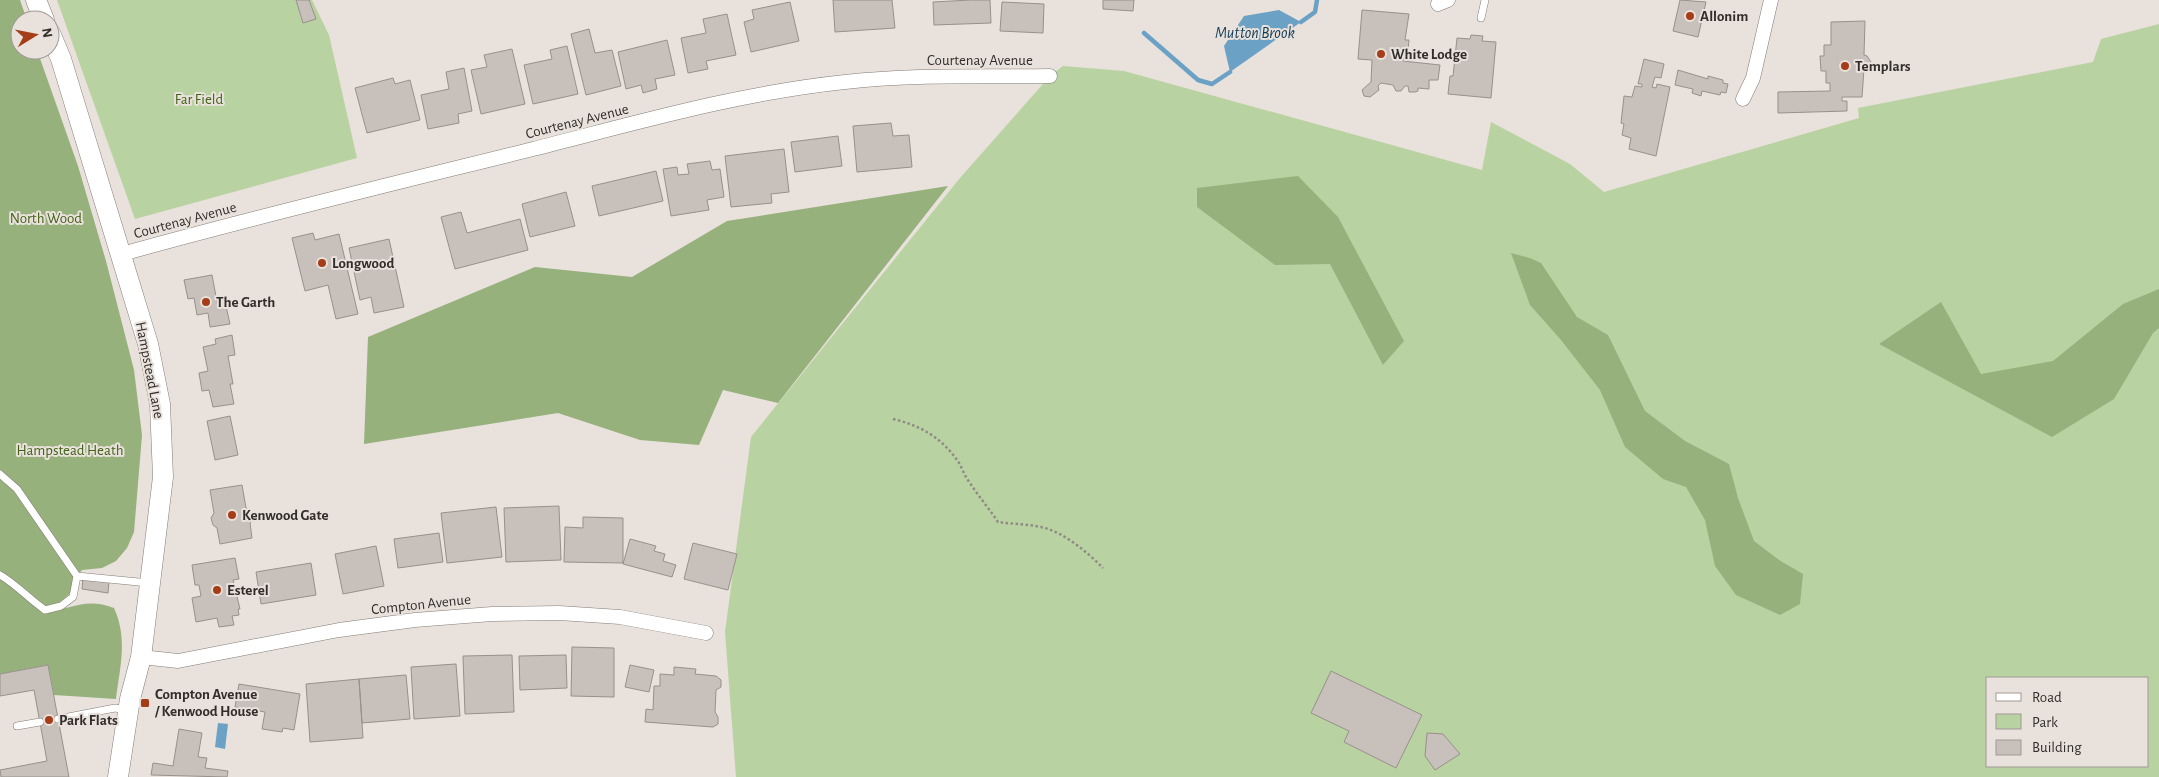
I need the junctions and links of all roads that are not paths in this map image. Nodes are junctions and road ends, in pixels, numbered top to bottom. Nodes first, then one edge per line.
1 (1485, 0) edge
2 (1771, 0) edge
3 (1481, 18) dead end
4 (60, 57) edge
5 (1050, 76) dead end
6 (1743, 99) dead end
7 (122, 254) junction
8 (0, 474) edge
9 (0, 575) edge
10 (77, 576) junction
11 (151, 584) junction
12 (706, 633) dead end
13 (141, 657) junction
14 (128, 710) junction
15 (58, 719) dead end
16 (40, 722) dead end
17 (17, 726) dead end
18 (118, 777) edge

1 - 3 lane
2 - 6 street
4 - 7 main road, Hampstead Lane
5 - 7 street, Courtenay Avenue
7 - 11 main road, Hampstead Lane
8 - 10 lane
9 - 10 lane
10 - 11 lane
11 - 13 main road, Hampstead Lane
12 - 13 street, Compton Avenue
13 - 14 main road, Hampstead Lane
14 - 15 lane
14 - 18 main road, Hampstead Lane
16 - 17 lane

